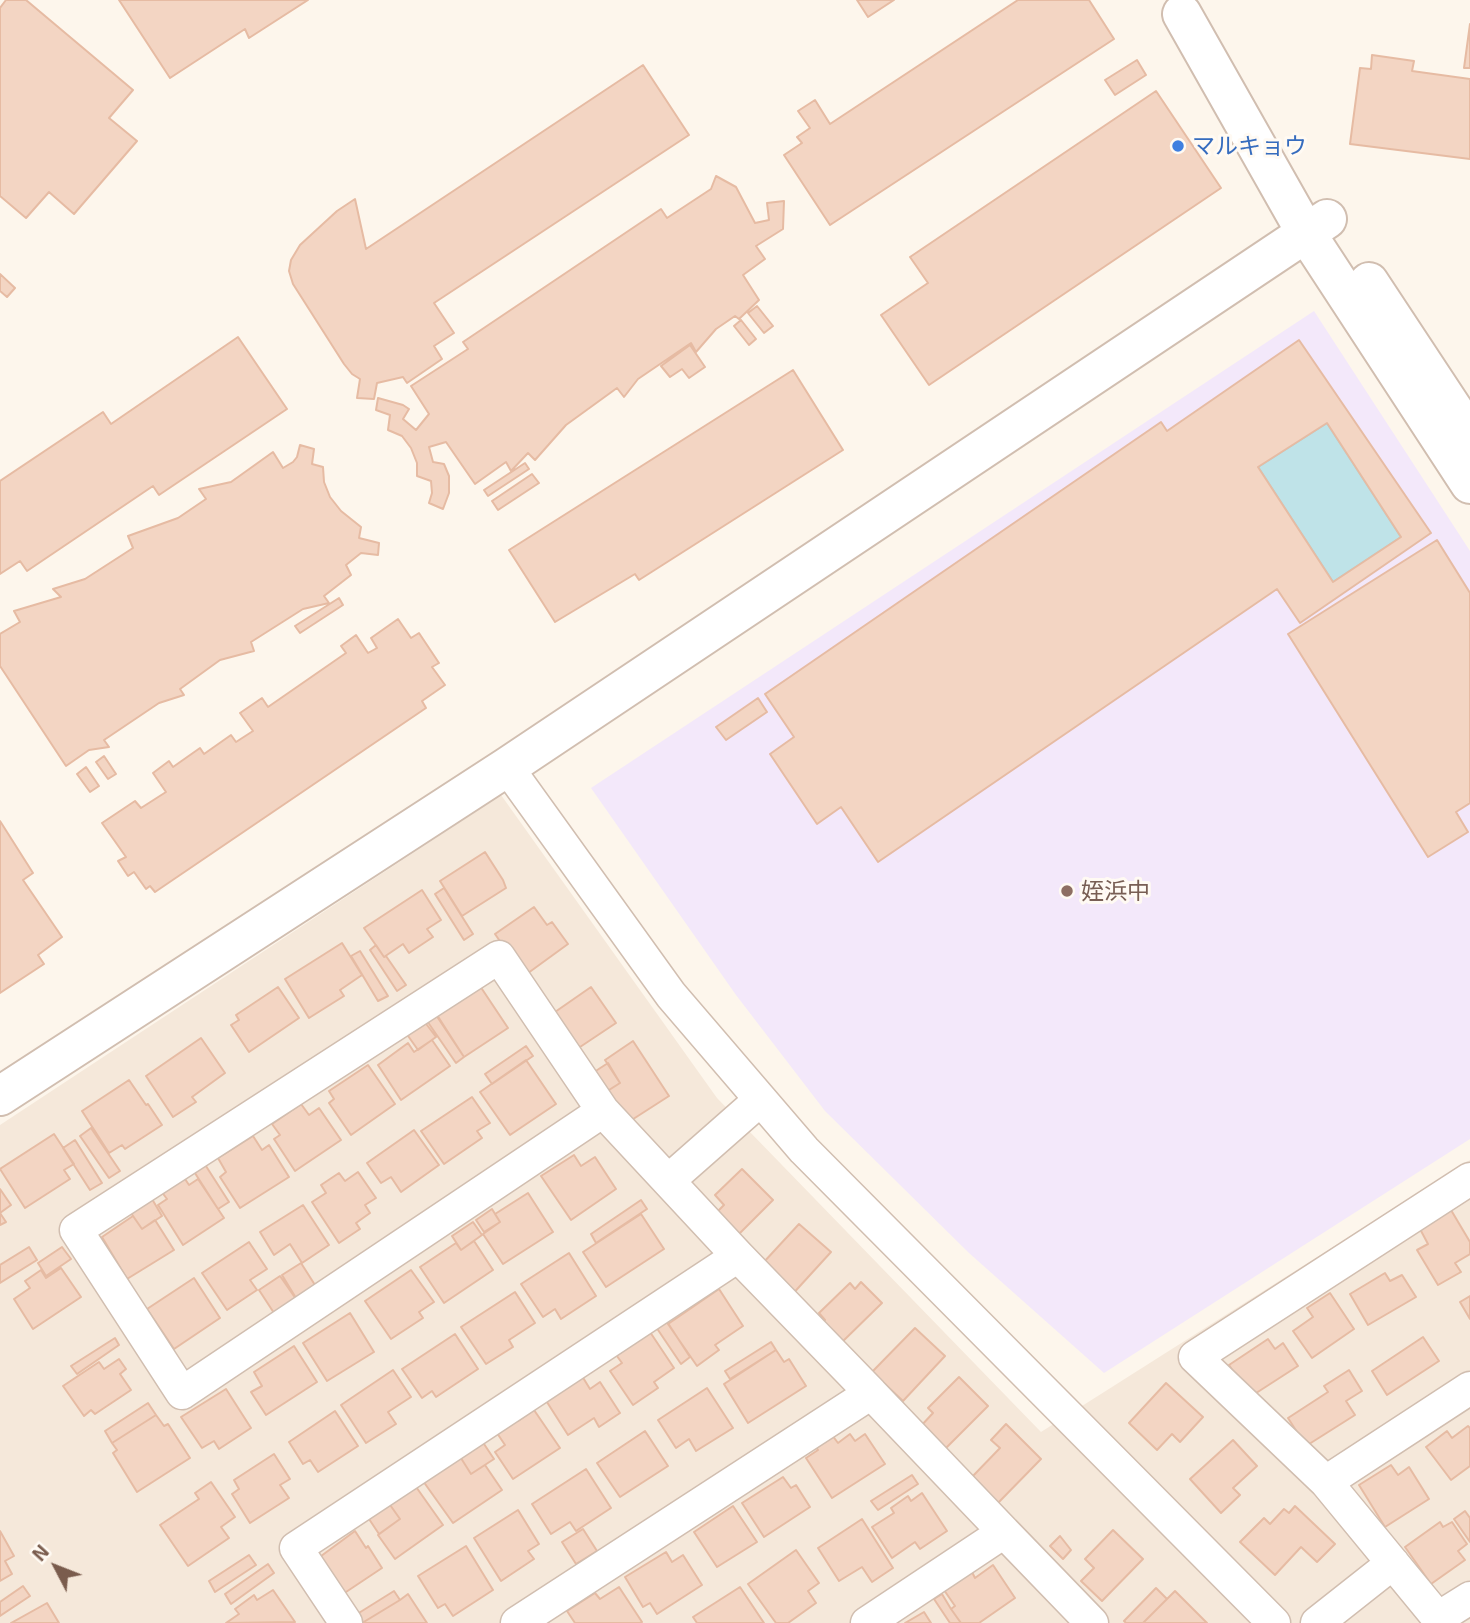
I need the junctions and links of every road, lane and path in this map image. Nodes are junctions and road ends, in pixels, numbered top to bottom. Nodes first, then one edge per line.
1 (1184, 5) edge
2 (1316, 226) junction
3 (1470, 435) edge
4 (1470, 484) edge
5 (507, 767) junction
6 (0, 1096) edge
7 (760, 1100) junction
8 (603, 1111) junction
9 (1470, 1179) edge
10 (668, 1181) junction
11 (738, 1256) junction
12 (1470, 1388) edge
13 (871, 1393) junction
14 (1326, 1482) junction
15 (1004, 1532) junction
16 (1393, 1563) junction
17 (1470, 1598) edge
18 (1439, 1620) edge
19 (346, 1623) edge
20 (517, 1623) edge
21 (867, 1623) edge
22 (1091, 1623) edge
23 (1274, 1623) edge
24 (1317, 1623) edge

1 - 2 street
2 - 3 street
2 - 4 street
2 - 5 street
5 - 6 street
5 - 7 street
7 - 10 street
7 - 23 street
8 - 8 street
8 - 10 street
9 - 14 street
10 - 11 street
11 - 13 street
11 - 19 street
12 - 14 street
13 - 15 street
13 - 20 street
14 - 16 street
15 - 21 street
15 - 22 street
16 - 18 street
16 - 24 street
17 - 18 street

